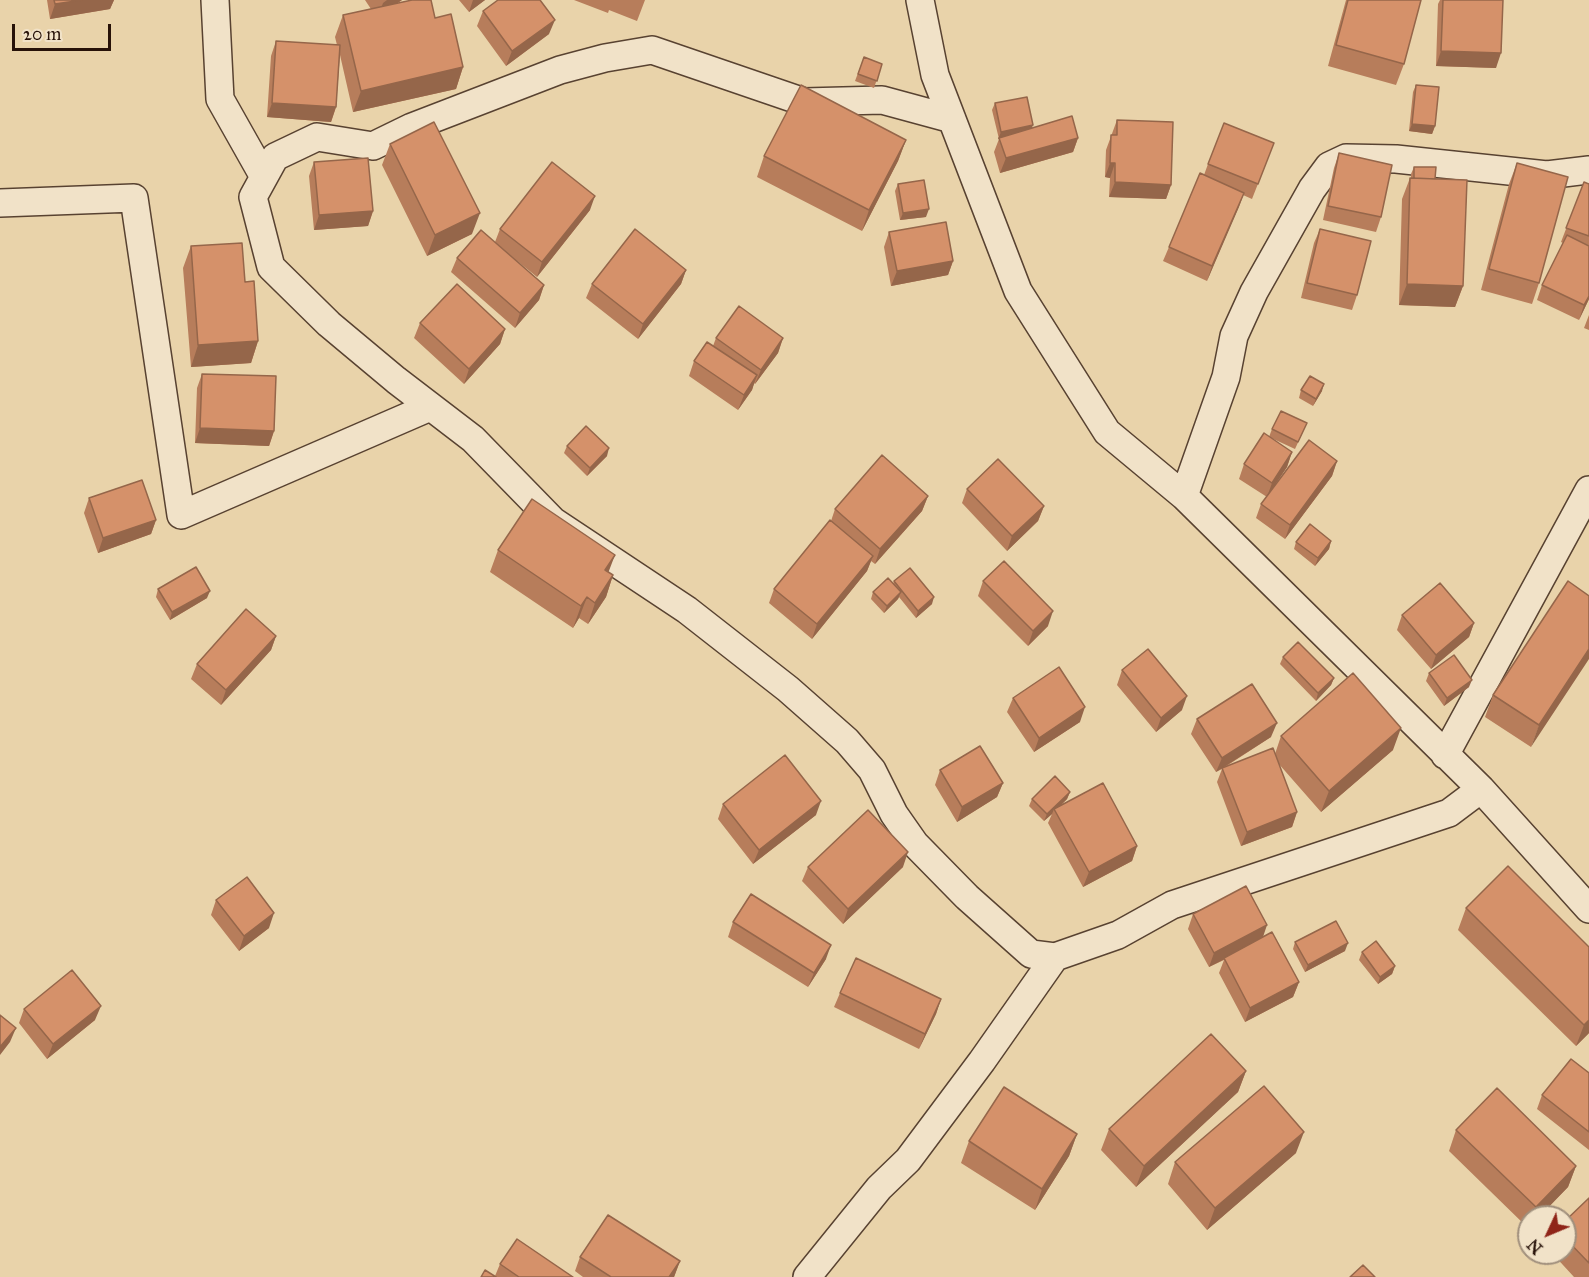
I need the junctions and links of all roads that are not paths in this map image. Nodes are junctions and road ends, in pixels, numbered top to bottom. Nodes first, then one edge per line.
1 (215, 0) edge
2 (920, 0) edge
3 (952, 120) junction
4 (1589, 170) edge
5 (264, 177) junction
6 (0, 203) edge
7 (430, 407) junction
8 (1589, 490) edge
9 (1184, 496) junction
10 (1445, 755) junction
11 (1481, 789) junction
12 (1589, 909) edge
13 (1055, 957) junction
14 (807, 1277) edge

1 - 5 street
2 - 3 street
3 - 5 street
3 - 9 street
4 - 9 street
5 - 7 street
6 - 7 street
7 - 13 street
8 - 10 street
9 - 10 street
10 - 11 street
11 - 12 street
11 - 13 street
13 - 14 street

